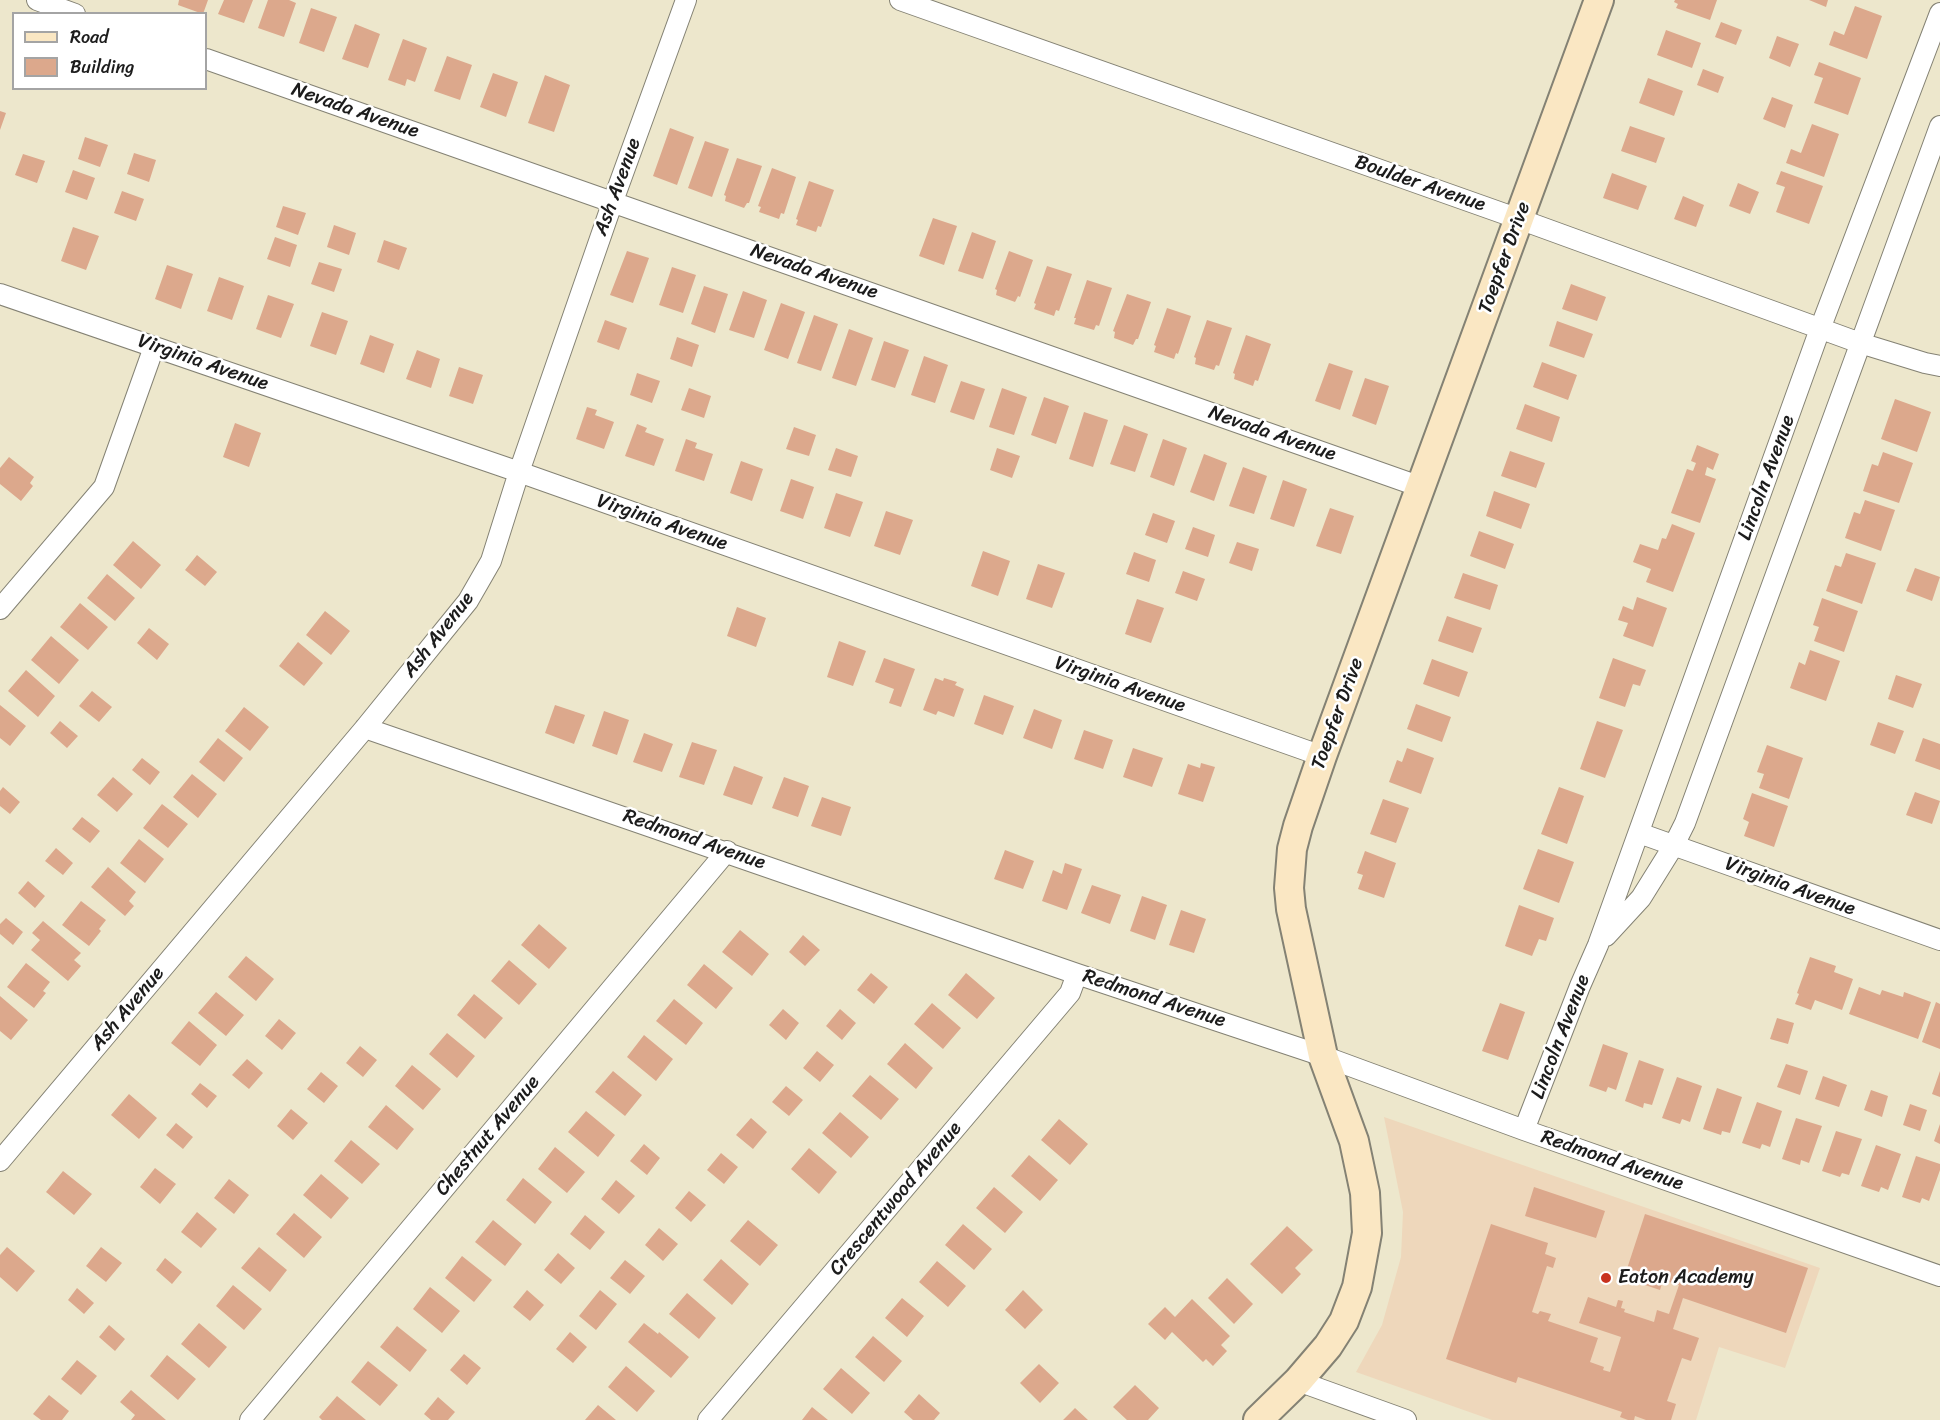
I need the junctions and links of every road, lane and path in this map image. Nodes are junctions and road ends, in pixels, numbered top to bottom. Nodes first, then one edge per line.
1 (37, 0) edge
2 (686, 0) edge
3 (900, 0) edge
4 (1599, 0) edge
5 (70, 12) edge
6 (1940, 13) edge
7 (207, 59) edge
8 (1940, 126) edge
9 (613, 201) junction
10 (1519, 219) junction
11 (0, 294) edge
12 (1820, 329) junction
13 (1860, 343) junction
14 (154, 347) junction
15 (1940, 366) edge
16 (519, 472) junction
17 (1421, 487) junction
18 (0, 609) edge
19 (365, 728) junction
20 (1322, 756) junction
21 (1639, 833) junction
22 (1674, 845) junction
23 (727, 851) junction
24 (1940, 940) edge
25 (1598, 945) junction
26 (1077, 974) junction
27 (1323, 1056) junction
28 (1524, 1130) junction
29 (0, 1161) edge
30 (1940, 1276) edge
31 (1298, 1381) junction
32 (250, 1420) edge
33 (708, 1420) edge
34 (1257, 1420) edge
35 (1406, 1420) edge

1 - 5 street
2 - 9 street, Ash Avenue
3 - 10 street, Boulder Avenue
4 - 10 street, Toepfer Drive
6 - 12 street, Lincoln Avenue
7 - 9 street, Nevada Avenue
8 - 13 street, Lincoln Avenue
9 - 16 street, Ash Avenue
9 - 17 street, Nevada Avenue
10 - 12 street, Boulder Avenue
10 - 17 street, Toepfer Drive
11 - 14 street, Virginia Avenue
12 - 13 street, Boulder Avenue
12 - 21 street, Lincoln Avenue
13 - 15 street, Boulder Avenue
13 - 22 street, Lincoln Avenue
14 - 16 street, Virginia Avenue
14 - 18 street
16 - 19 street, Ash Avenue
16 - 20 street, Virginia Avenue
17 - 20 street, Toepfer Drive
19 - 23 street, Redmond Avenue
19 - 29 street, Ash Avenue
20 - 27 street, Toepfer Drive
21 - 22 street, Virginia Avenue
21 - 25 street, Lincoln Avenue
22 - 24 street, Virginia Avenue
22 - 25 street, Lincoln Avenue
23 - 26 street, Redmond Avenue
23 - 32 street, Chestnut Avenue
25 - 28 street, Lincoln Avenue
26 - 27 street, Redmond Avenue
26 - 33 street, Crescentwood Avenue
27 - 28 street, Redmond Avenue
27 - 31 street, Toepfer Drive
28 - 30 street, Redmond Avenue
31 - 34 street, Toepfer Drive
31 - 35 street

